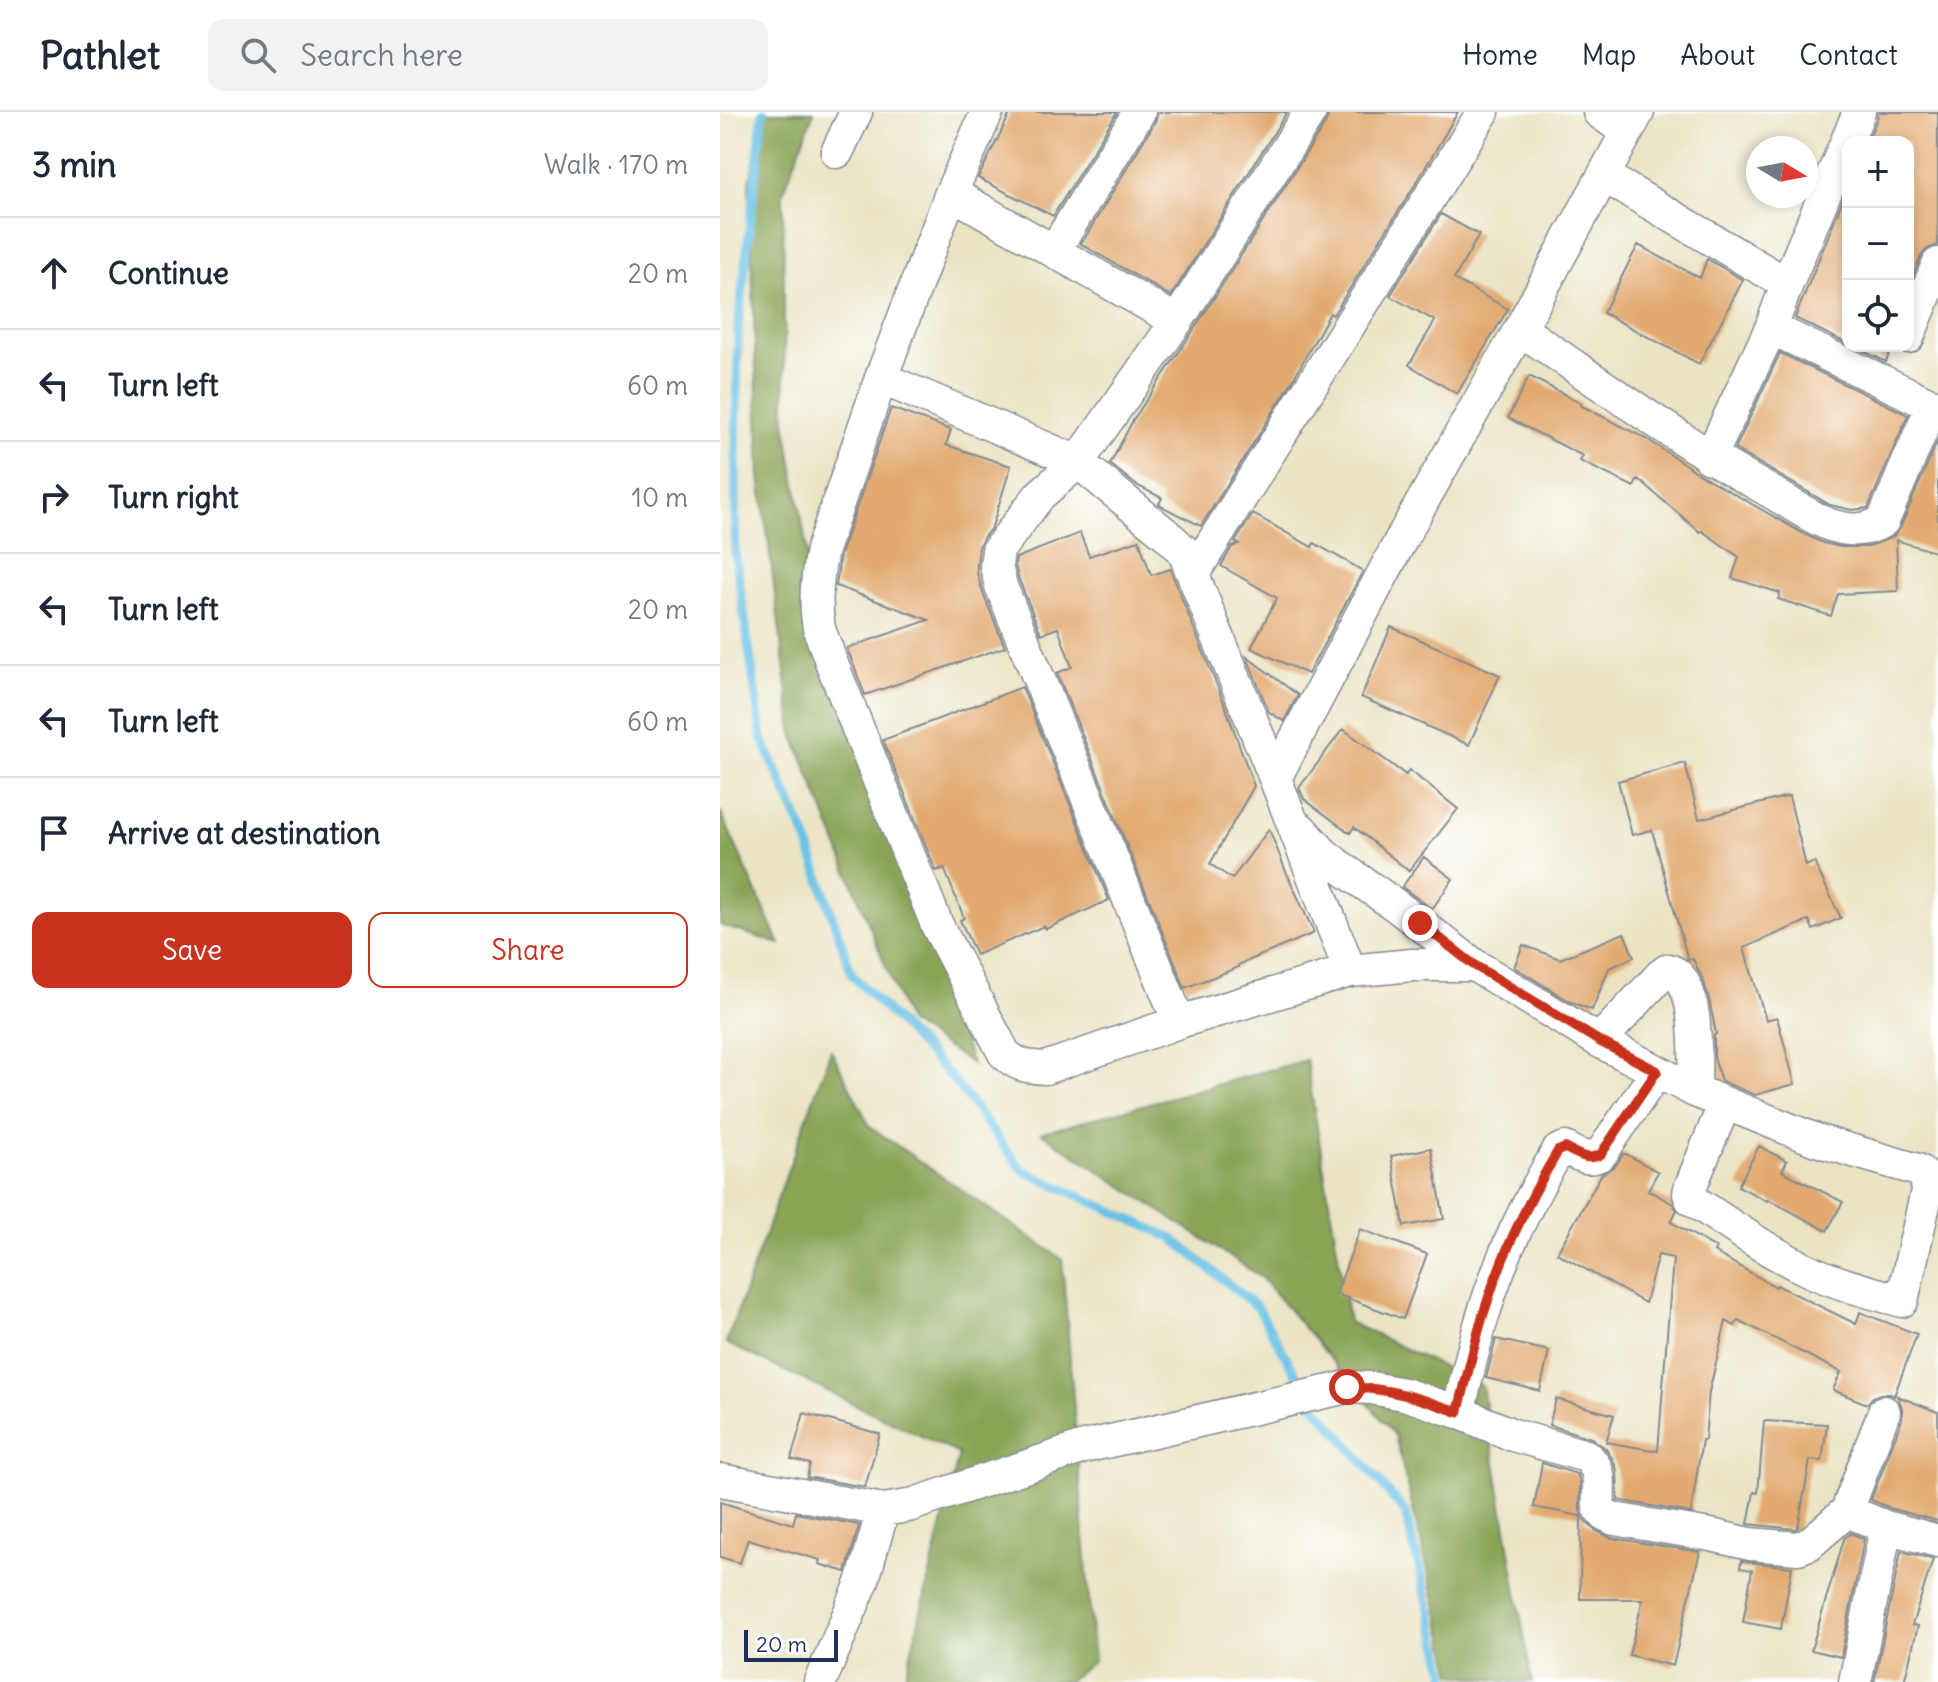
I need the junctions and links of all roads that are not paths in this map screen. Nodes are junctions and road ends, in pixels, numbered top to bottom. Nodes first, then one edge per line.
1 (856, 112) edge
2 (987, 112) edge
3 (1139, 112) edge
4 (1310, 112) edge
5 (1483, 112) edge
6 (1599, 112) edge
7 (1859, 112) edge
8 (1632, 122) edge
9 (837, 152) dead end
10 (1604, 176) junction
11 (951, 193) junction
12 (1054, 251) junction
13 (1938, 264) edge
14 (1787, 284) junction
15 (1177, 321) junction
16 (1914, 322) edge
17 (1771, 328) junction
18 (1520, 329) junction
19 (1902, 352) edge
20 (881, 378) junction
21 (1889, 384) junction
22 (1935, 407) edge
23 (1710, 458) junction
24 (1078, 462) junction
25 (1193, 574) junction
26 (1275, 778) junction
27 (1291, 818) junction
28 (1474, 965) junction
29 (1350, 971) junction
30 (1179, 1022) junction
31 (1599, 1041) junction
32 (1657, 1071) junction
33 (1695, 1091) junction
34 (1725, 1103) junction
35 (1458, 1412) junction
36 (1884, 1412) dead end
37 (720, 1480) edge
38 (883, 1510) junction
39 (1847, 1511) junction
40 (1886, 1527) junction
41 (1938, 1541) edge
42 (820, 1682) edge
43 (1855, 1682) edge

1 - 9 street
2 - 11 street
3 - 12 street
4 - 15 street
5 - 25 street
6 - 8 street
7 - 14 street
8 - 10 street
10 - 14 street
10 - 18 street
11 - 12 street
11 - 20 street
12 - 15 street
13 - 16 street
14 - 17 street
15 - 24 street
17 - 21 street
17 - 23 street
18 - 23 street
18 - 26 street
19 - 21 street
20 - 24 street
20 - 30 street
21 - 22 street
22 - 23 street
24 - 25 street
24 - 30 street
25 - 26 street
26 - 27 street
27 - 28 street
27 - 29 street
28 - 29 street
28 - 31 street
29 - 30 street
31 - 32 street
31 - 33 street
32 - 33 street
32 - 35 street
33 - 34 street
34 - 34 street
35 - 38 street
35 - 39 street
36 - 39 street
37 - 38 street
38 - 42 street
39 - 40 street
40 - 41 street
40 - 43 street

